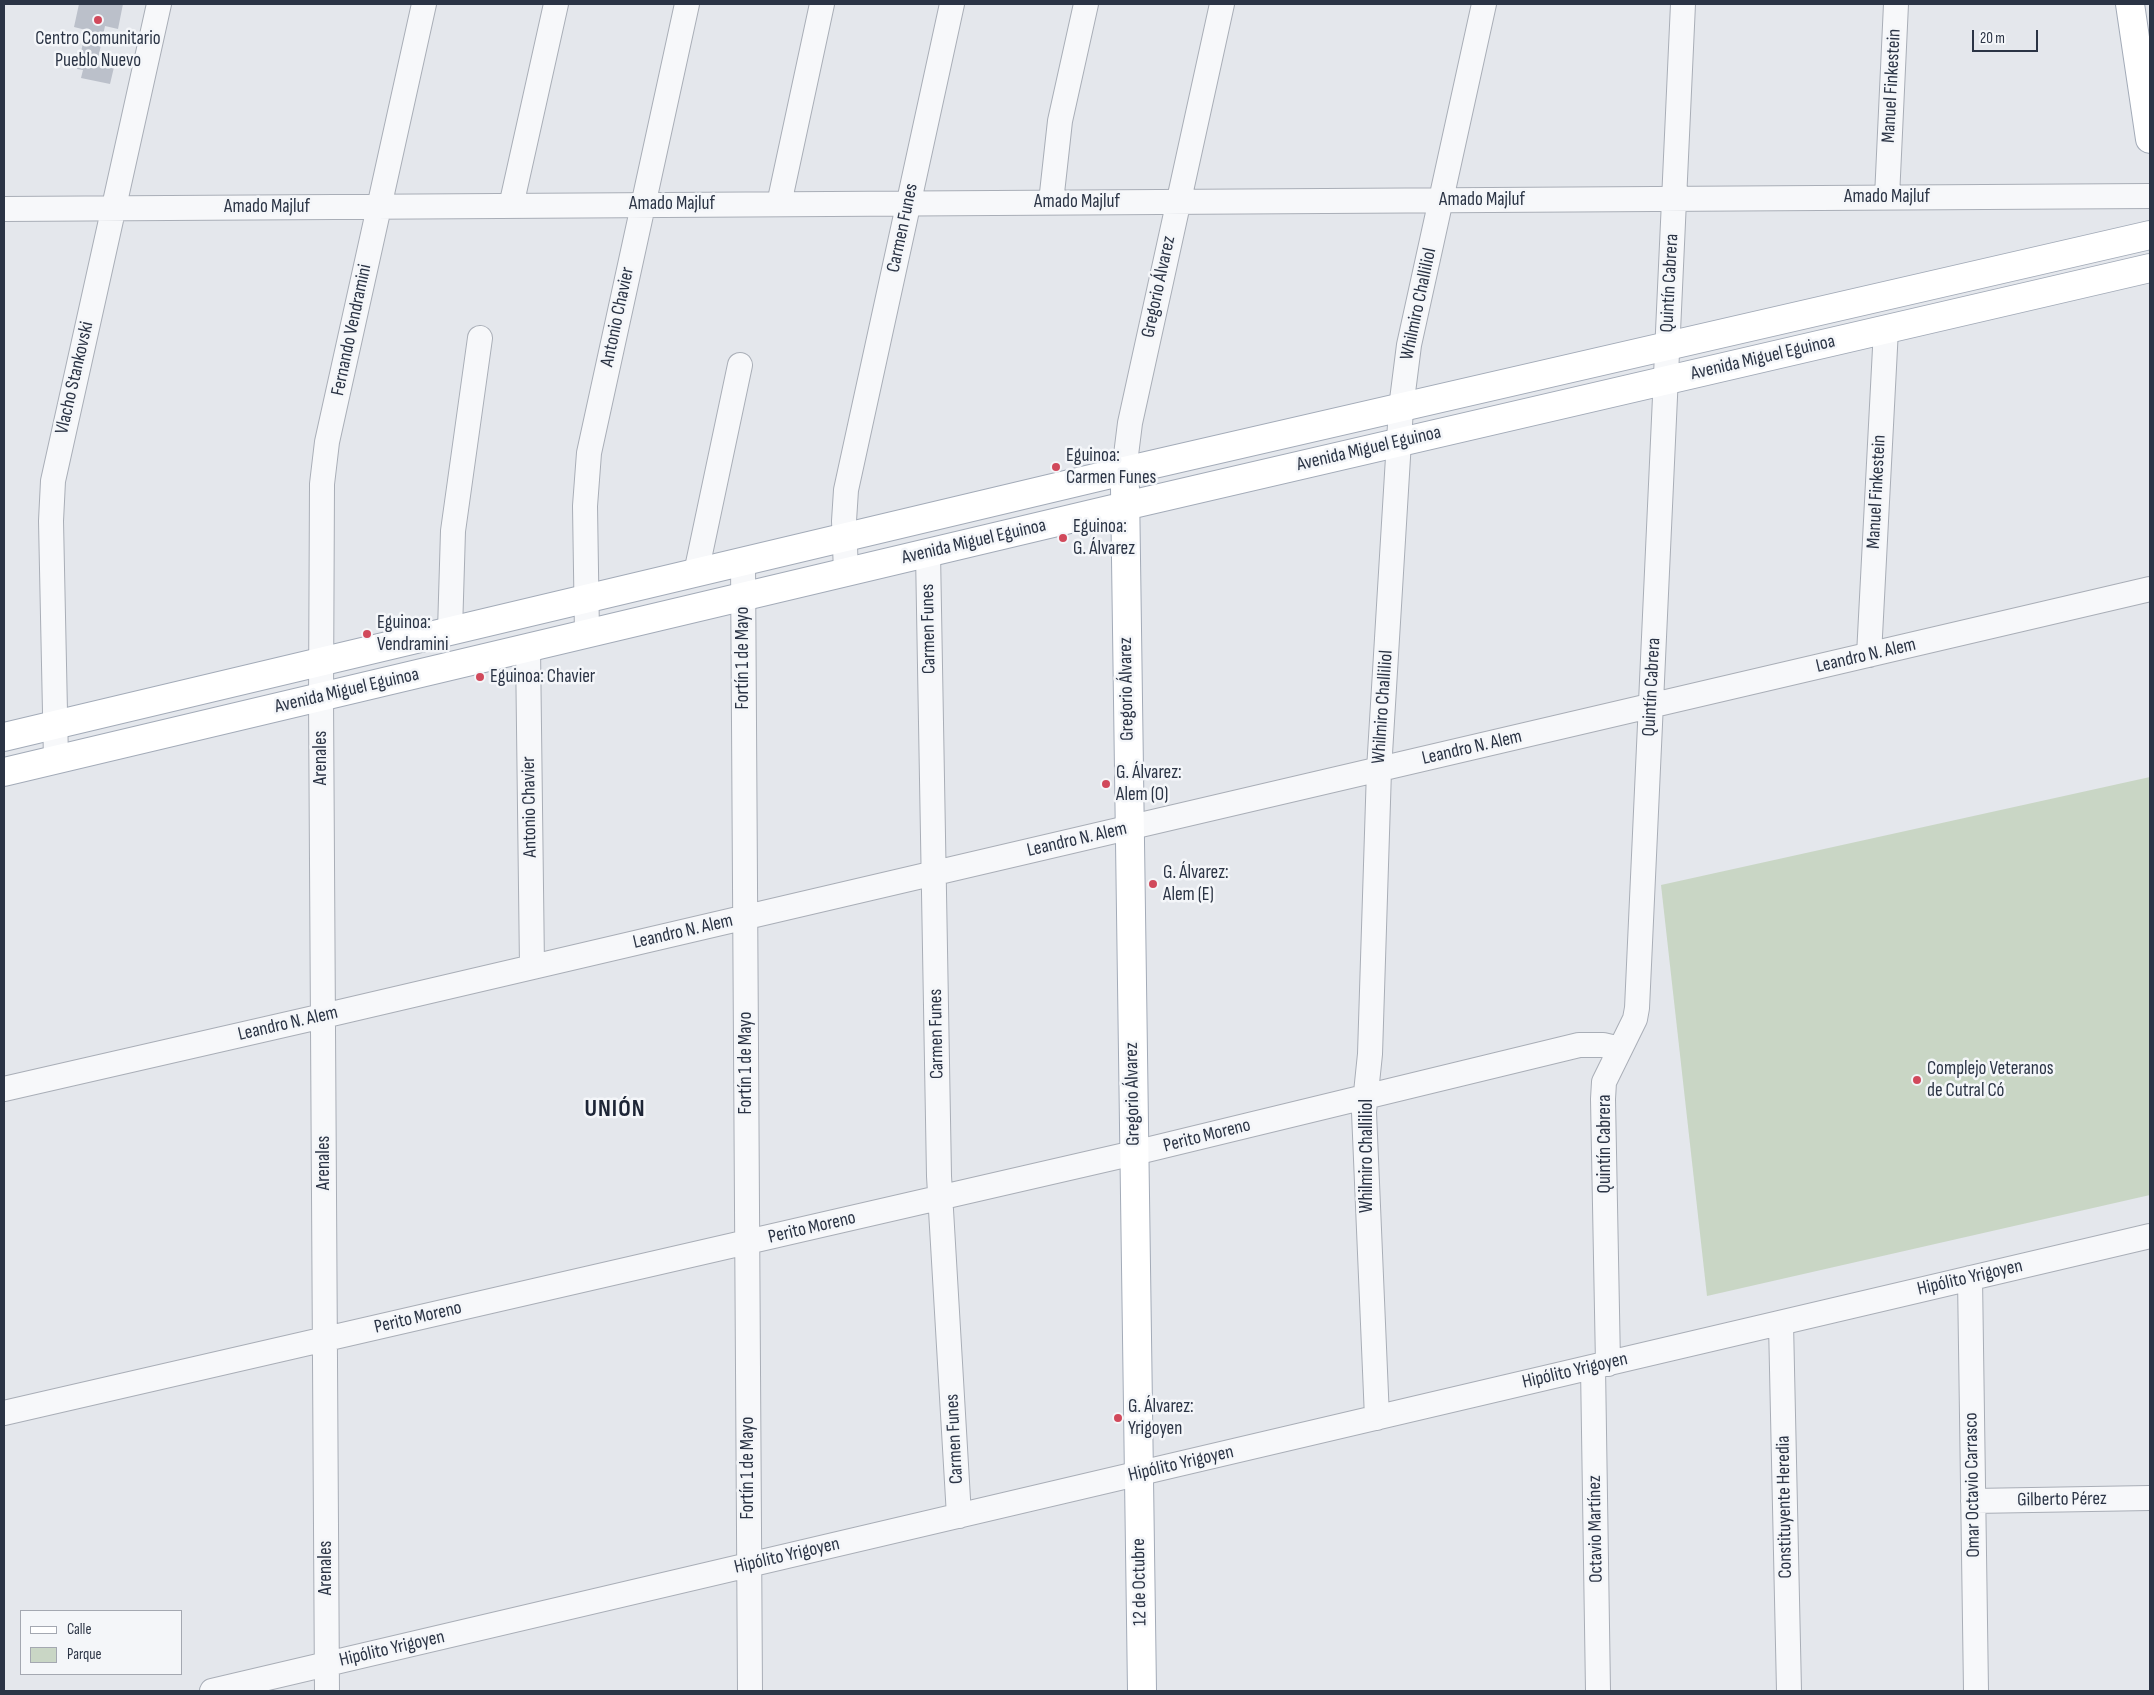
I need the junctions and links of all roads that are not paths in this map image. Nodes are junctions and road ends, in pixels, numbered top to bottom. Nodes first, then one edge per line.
1 (158, 4) edge
2 (424, 4) edge
3 (556, 4) edge
4 (686, 4) edge
5 (822, 4) edge
6 (952, 4) edge
7 (1086, 4) edge
8 (1222, 4) edge
9 (1484, 4) edge
10 (1682, 4) edge
11 (1896, 4) edge
12 (2130, 4) edge
13 (2150, 140) edge
14 (2150, 196) edge
15 (1887, 197) junction
16 (1674, 199) junction
17 (1441, 200) junction
18 (1051, 202) junction
19 (1178, 202) junction
20 (908, 203) junction
21 (643, 204) junction
22 (779, 204) junction
23 (511, 206) junction
24 (379, 207) junction
25 (113, 208) junction
26 (4, 209) edge
27 (2150, 235) edge
28 (2150, 268) edge
29 (1886, 329) junction
30 (480, 338) dead end
31 (1667, 346) junction
32 (740, 365) dead end
33 (1665, 381) junction
34 (1401, 408) junction
35 (1399, 442) junction
36 (1124, 471) junction
37 (1125, 506) junction
38 (844, 538) junction
39 (928, 553) junction
40 (743, 562) junction
41 (846, 572) junction
42 (696, 573) junction
43 (2150, 589) edge
44 (743, 596) junction
45 (587, 599) junction
46 (450, 631) junction
47 (587, 634) junction
48 (528, 648) junction
49 (1869, 655) junction
50 (321, 662) junction
51 (321, 697) junction
52 (1651, 706) junction
53 (55, 725) junction
54 (4, 737) edge
55 (56, 760) junction
56 (1379, 770) junction
57 (4, 772) edge
58 (1129, 828) junction
59 (934, 873) junction
60 (745, 918) junction
61 (532, 967) junction
62 (323, 1016) junction
63 (1620, 1049) junction
64 (4, 1088) edge
65 (1366, 1097) junction
66 (1134, 1154) junction
67 (940, 1198) junction
68 (2150, 1236) edge
69 (747, 1243) junction
70 (1970, 1278) junction
71 (1781, 1323) junction
72 (325, 1340) junction
73 (1600, 1365) junction
74 (4, 1412) edge
75 (1376, 1418) junction
76 (1138, 1474) junction
77 (2150, 1498) edge
78 (1973, 1501) junction
79 (959, 1516) junction
80 (749, 1565) junction
81 (326, 1664) junction
82 (212, 1691) edge
83 (326, 1691) edge
84 (750, 1691) edge
85 (1142, 1691) edge
86 (1598, 1691) edge
87 (1789, 1691) edge
88 (1976, 1691) edge

1 - 25 street, Vlacho Stankovski
2 - 24 street, Fernando Vendramini
3 - 23 street
4 - 21 street, Antonio Chavier
5 - 22 street
6 - 20 street, Carmen Funes
7 - 18 street
8 - 19 street, Gregorio Álvarez
9 - 17 street, Whilmiro Challiliol
10 - 16 street, Quintín Cabrera
11 - 15 street, Manuel Finkestein
12 - 13 main road
14 - 15 street, Amado Majluf
15 - 16 street, Amado Majluf
16 - 17 street, Amado Majluf
16 - 31 street, Quintín Cabrera
17 - 19 street, Amado Majluf
17 - 34 street, Whilmiro Challiliol
18 - 19 street, Amado Majluf
18 - 20 street, Amado Majluf
19 - 36 street, Gregorio Álvarez
20 - 22 street, Amado Majluf
20 - 38 street, Carmen Funes
21 - 22 street, Amado Majluf
21 - 23 street, Amado Majluf
21 - 45 street, Antonio Chavier
23 - 24 street, Amado Majluf
24 - 25 street, Amado Majluf
24 - 50 street, Fernando Vendramini
25 - 26 street, Amado Majluf
25 - 53 street, Vlacho Stankovski
27 - 31 main road, Avenida Miguel Eguinoa
28 - 29 main road, Avenida Miguel Eguinoa
29 - 33 main road, Avenida Miguel Eguinoa
29 - 49 street, Manuel Finkestein
30 - 46 street
31 - 33 street, Quintín Cabrera
31 - 34 main road, Avenida Miguel Eguinoa
32 - 42 street
33 - 35 main road, Avenida Miguel Eguinoa
33 - 52 street, Quintín Cabrera
34 - 35 street, Whilmiro Challiliol
34 - 36 main road, Avenida Miguel Eguinoa
35 - 37 main road, Avenida Miguel Eguinoa
35 - 56 street, Whilmiro Challiliol
36 - 37 main road, Gregorio Álvarez
36 - 38 main road, Avenida Miguel Eguinoa
37 - 39 main road, Avenida Miguel Eguinoa
37 - 58 main road, Gregorio Álvarez
38 - 40 main road, Avenida Miguel Eguinoa
38 - 41 street, Carmen Funes
39 - 41 main road, Avenida Miguel Eguinoa
39 - 59 street, Carmen Funes
40 - 42 main road, Avenida Miguel Eguinoa
40 - 44 street, Fortín 1 de Mayo
41 - 44 main road, Avenida Miguel Eguinoa
42 - 45 main road, Avenida Miguel Eguinoa
43 - 49 street, Leandro N. Alem
44 - 47 main road, Avenida Miguel Eguinoa
44 - 60 street, Fortín 1 de Mayo
45 - 46 main road, Avenida Miguel Eguinoa
45 - 47 street, Antonio Chavier
46 - 50 main road, Avenida Miguel Eguinoa
47 - 48 main road, Avenida Miguel Eguinoa
48 - 51 main road, Avenida Miguel Eguinoa
48 - 61 street, Antonio Chavier
49 - 52 street, Leandro N. Alem
50 - 51 street, Arenales
50 - 53 main road, Avenida Miguel Eguinoa
51 - 55 main road, Avenida Miguel Eguinoa
51 - 62 street, Arenales
52 - 56 street, Leandro N. Alem
52 - 63 street, Quintín Cabrera
53 - 54 main road, Avenida Miguel Eguinoa
53 - 55 street, Vlacho Stankovski
55 - 57 main road, Avenida Miguel Eguinoa
56 - 58 street, Leandro N. Alem
56 - 65 street, Whilmiro Challiliol
58 - 59 street, Leandro N. Alem
58 - 66 main road, Gregorio Álvarez
59 - 60 street, Leandro N. Alem
59 - 67 street, Carmen Funes
60 - 61 street, Leandro N. Alem
60 - 69 street, Fortín 1 de Mayo
61 - 62 street, Leandro N. Alem
62 - 64 street, Leandro N. Alem
62 - 72 street, Arenales
63 - 65 street, Perito Moreno
63 - 73 street, Quintín Cabrera
65 - 66 street, Perito Moreno
65 - 75 street, Whilmiro Challiliol
66 - 67 street, Perito Moreno
66 - 76 main road, Gregorio Álvarez
67 - 69 street, Perito Moreno
67 - 79 street, Carmen Funes
68 - 70 street, Hipólito Yrigoyen
69 - 72 street, Perito Moreno
69 - 80 street, Fortín 1 de Mayo
70 - 71 street, Hipólito Yrigoyen
70 - 78 street, Omar Octavio Carrasco
71 - 73 street, Hipólito Yrigoyen
71 - 87 street, Constituyente Heredia
72 - 74 street, Perito Moreno
72 - 81 street, Arenales
73 - 75 street, Hipólito Yrigoyen
73 - 86 street, Octavio Martínez
75 - 76 street, Hipólito Yrigoyen
76 - 79 street, Hipólito Yrigoyen
76 - 85 main road, 12 de Octubre
77 - 78 street, Gilberto Pérez
78 - 88 street, Omar Octavio Carrasco
79 - 80 street, Hipólito Yrigoyen
80 - 81 street, Hipólito Yrigoyen
80 - 84 street, Fortín 1 de Mayo
81 - 82 street, Hipólito Yrigoyen
81 - 83 street, Arenales

